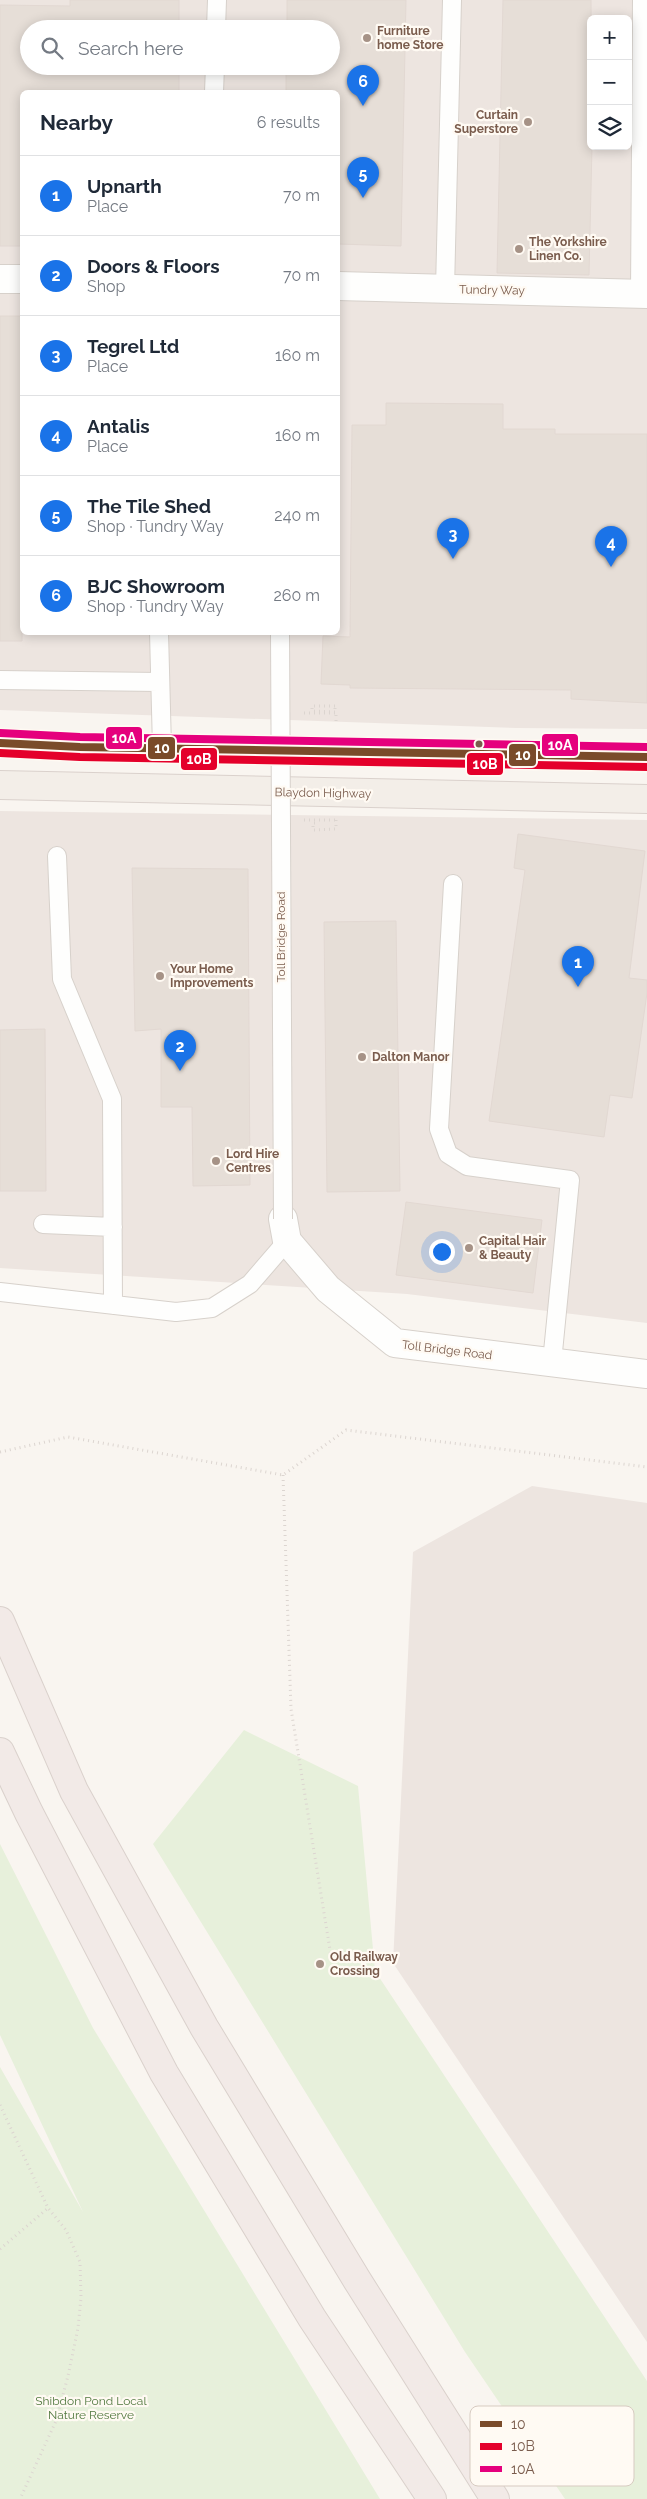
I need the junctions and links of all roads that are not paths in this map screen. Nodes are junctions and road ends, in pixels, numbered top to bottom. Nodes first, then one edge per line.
1 (217, 0) edge
2 (452, 0) edge
3 (642, 0) edge
4 (216, 20) edge
5 (215, 75) edge
6 (214, 90) edge
7 (643, 155) edge
8 (0, 278) edge
9 (20, 279) edge
10 (340, 286) edge
11 (445, 289) junction
12 (643, 294) edge
13 (159, 635) edge
14 (280, 635) edge
15 (0, 680) edge
16 (159, 682) junction
17 (0, 743) edge
18 (162, 748) junction
19 (647, 757) edge
20 (6, 786) edge
21 (647, 799) edge
22 (57, 856) dead end
23 (453, 884) dead end
24 (44, 1224) dead end
25 (113, 1227) junction
26 (285, 1230) junction
27 (0, 1292) edge
28 (113, 1305) junction
29 (552, 1362) junction
30 (647, 1374) edge
31 (1, 1623) edge
32 (0, 1752) edge
33 (470, 2458) edge
34 (488, 2486) edge
35 (432, 2499) edge
36 (496, 2499) edge

1 - 4 lane
2 - 11 lane
3 - 7 lane
5 - 6 lane
7 - 12 lane
8 - 9 street
10 - 11 street, Tundry Way
11 - 12 street, Tundry Way
13 - 16 lane
14 - 26 lane, Toll Bridge Road, bridge
15 - 16 lane
16 - 18 lane
17 - 18 main road
18 - 19 main road
20 - 21 main road, Blaydon Highway
22 - 25 lane
23 - 29 lane
24 - 25 lane
25 - 28 lane
26 - 28 lane
26 - 29 street, Toll Bridge Road
27 - 28 lane
29 - 30 street, Toll Bridge Road
31 - 33 highway
32 - 35 highway
34 - 36 highway

